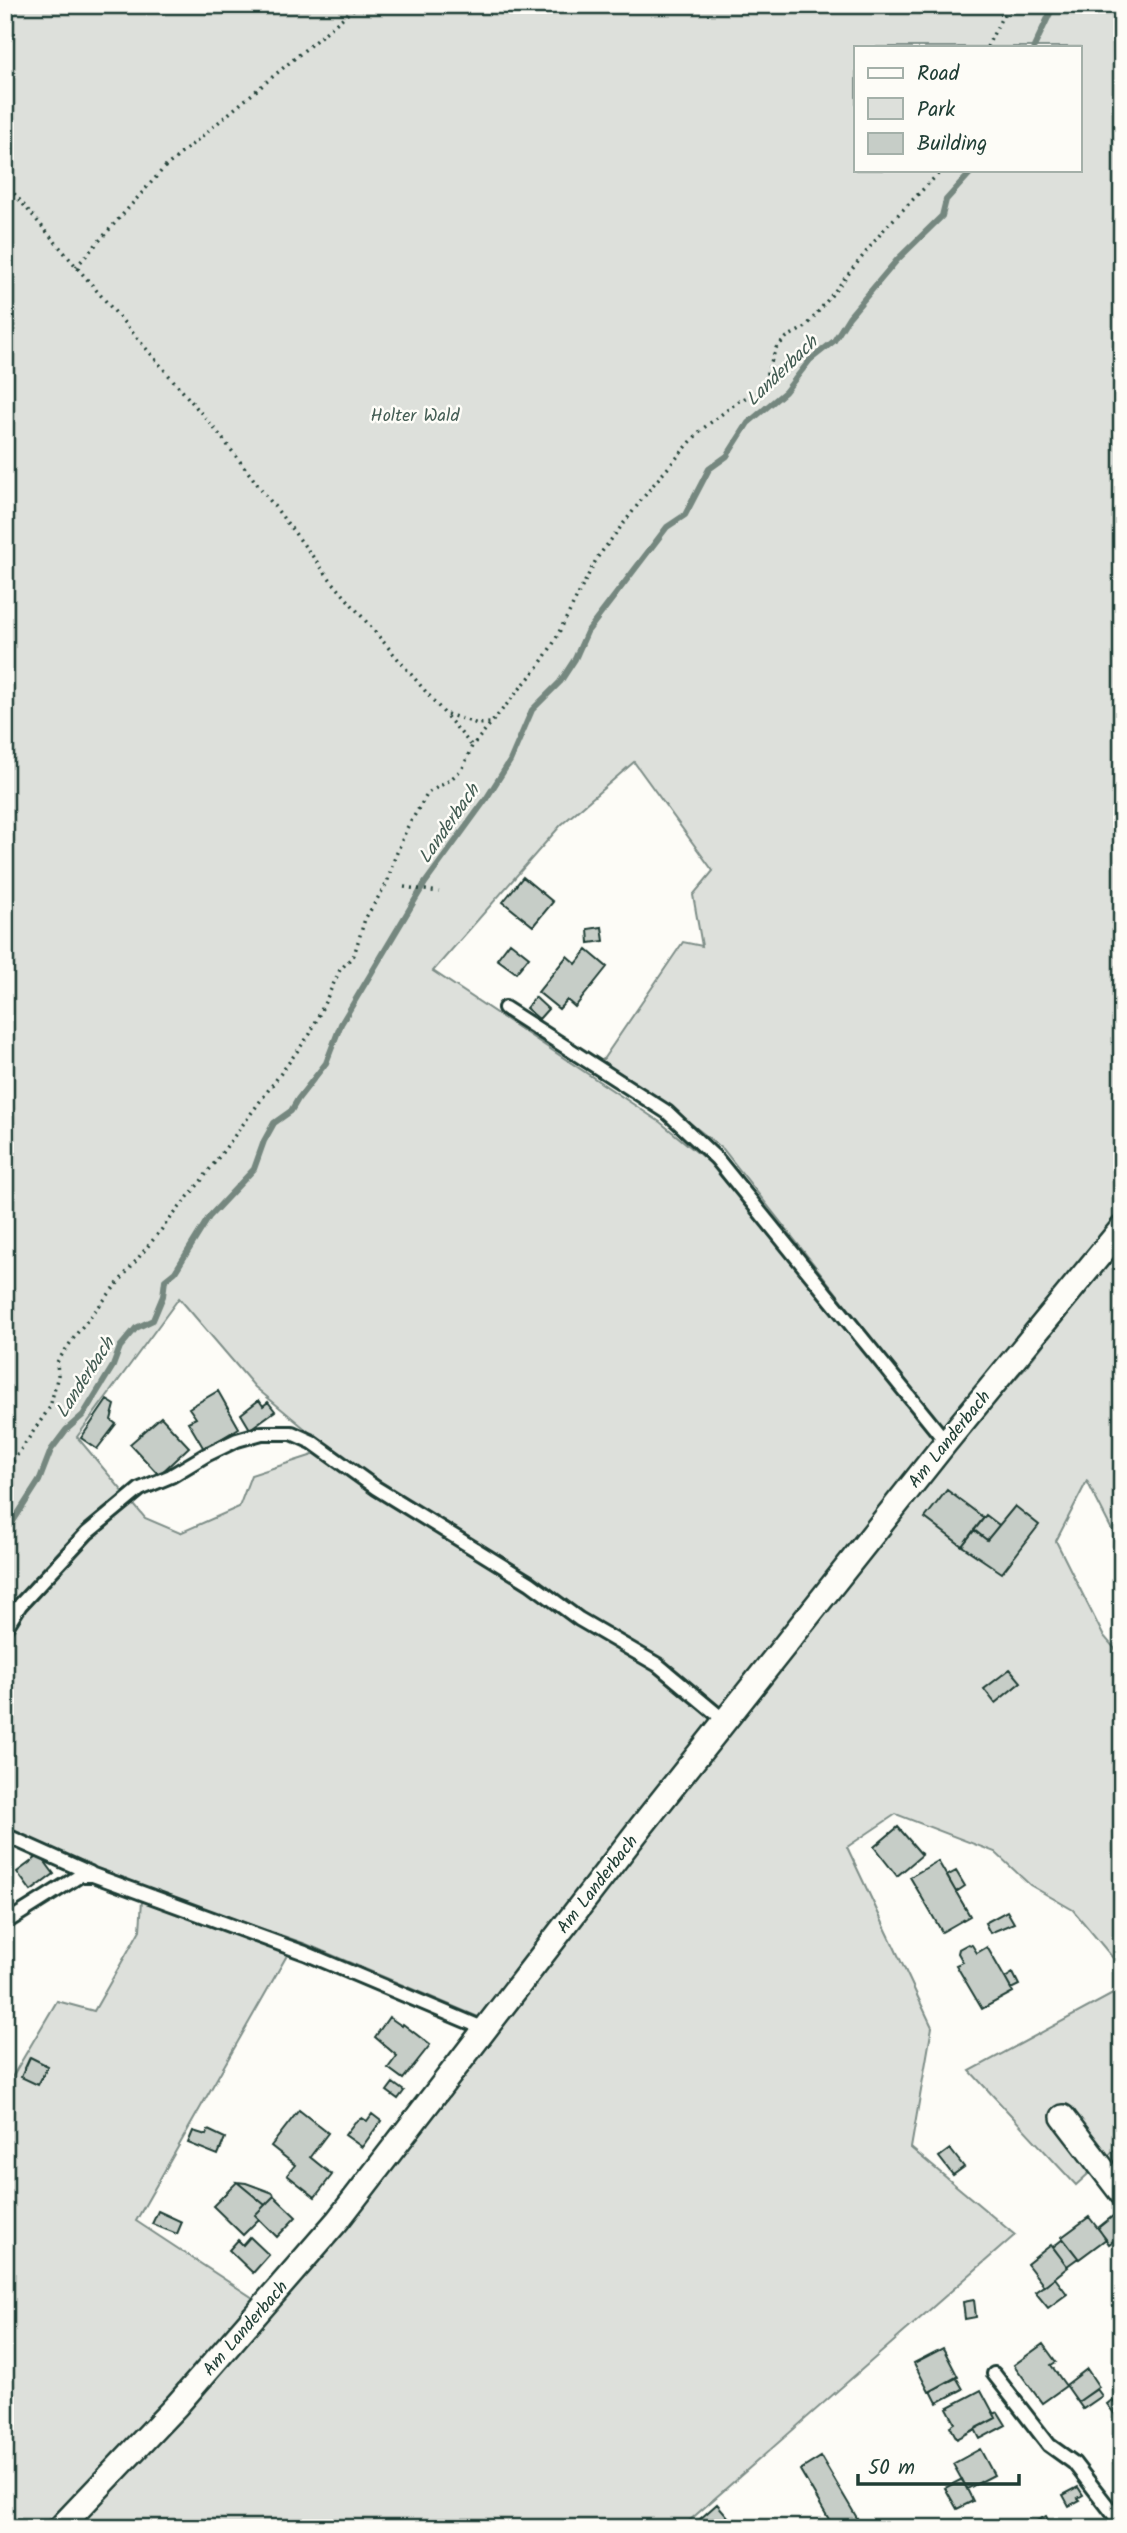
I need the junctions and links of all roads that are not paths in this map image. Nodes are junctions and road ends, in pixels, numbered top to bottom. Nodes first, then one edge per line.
1 (505, 1008) dead end
2 (1122, 1228) edge
3 (946, 1442) junction
4 (5, 1629) edge
5 (725, 1721) junction
6 (5, 1835) edge
7 (93, 1875) junction
8 (5, 1923) edge
9 (485, 2029) junction
10 (1063, 2116) dead end
11 (1122, 2194) edge
12 (994, 2374) dead end
13 (1122, 2525) edge
14 (60, 2528) edge

1 - 3 lane
2 - 3 street, Am Landerbach
3 - 5 street, Am Landerbach
4 - 5 lane
5 - 9 street, Am Landerbach
6 - 7 lane
7 - 8 lane
7 - 9 lane
9 - 14 street, Am Landerbach
10 - 11 street
12 - 13 lane

